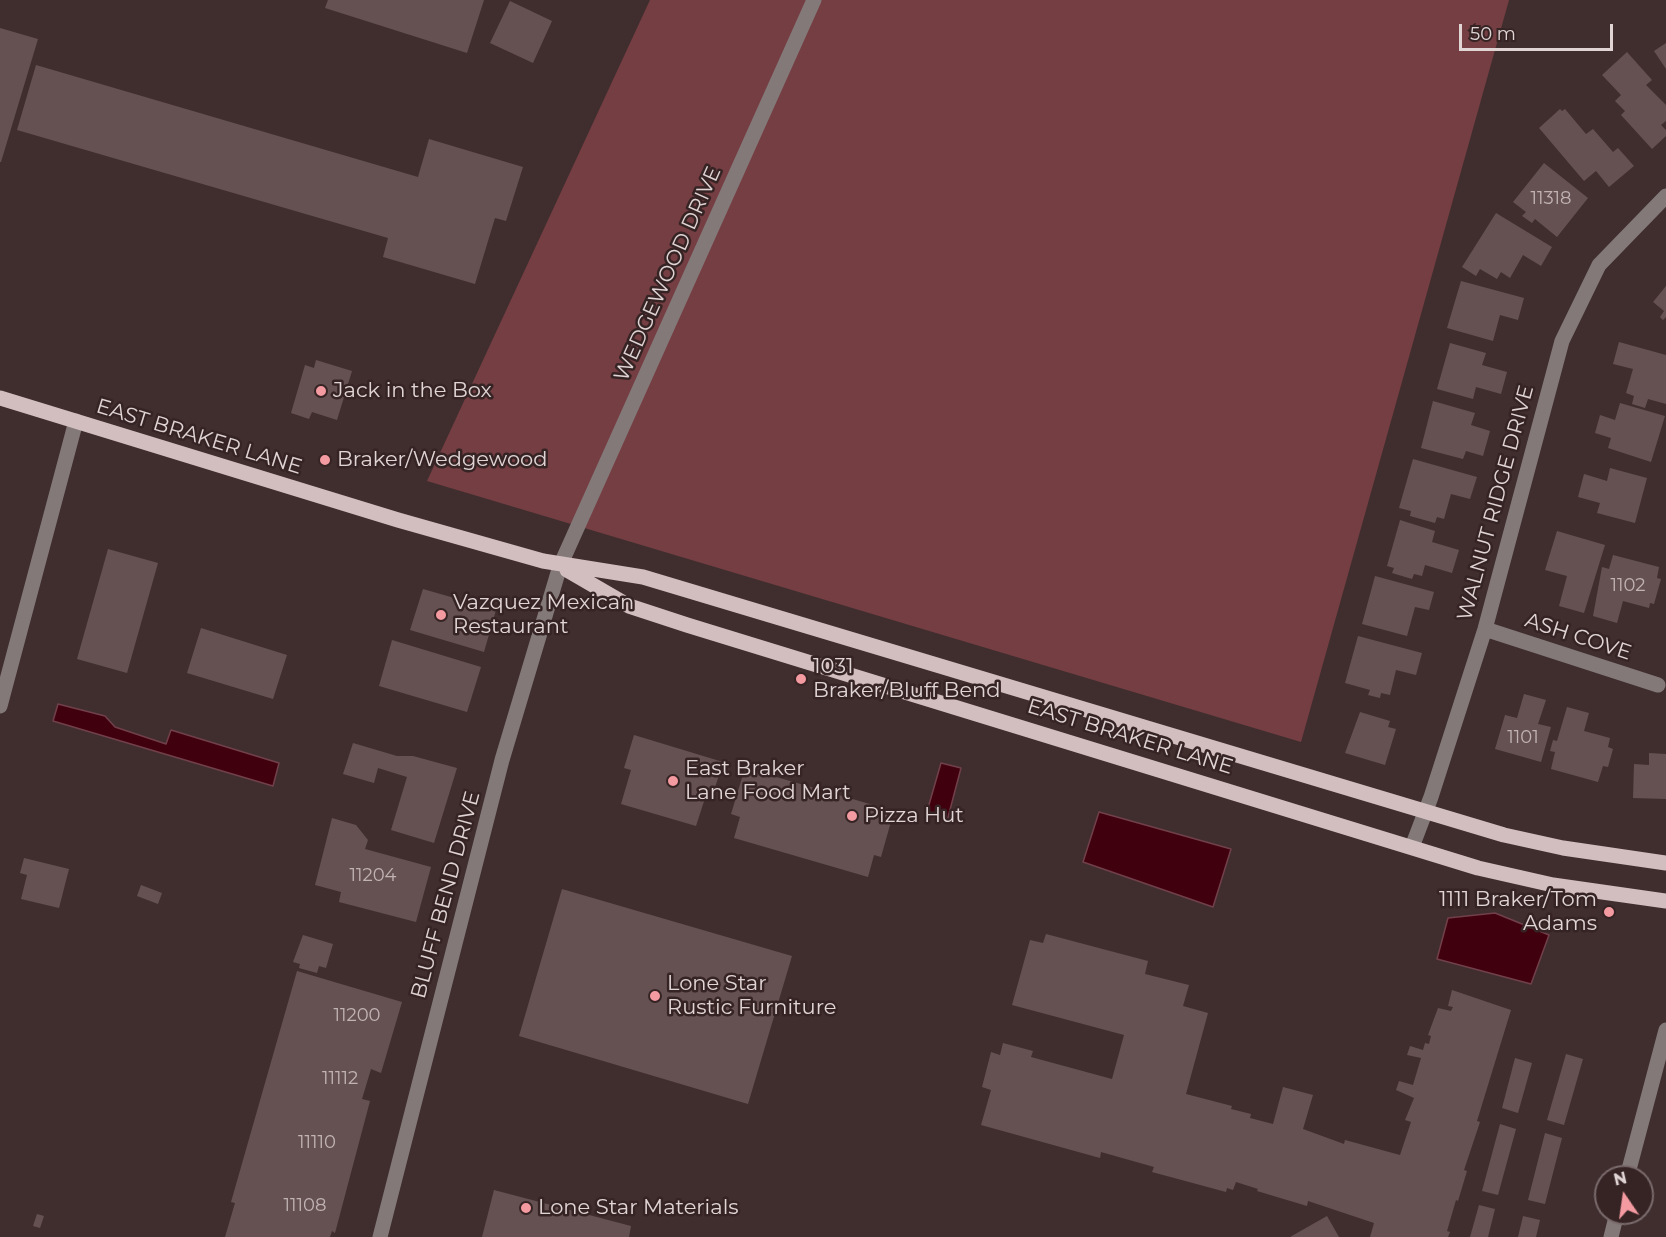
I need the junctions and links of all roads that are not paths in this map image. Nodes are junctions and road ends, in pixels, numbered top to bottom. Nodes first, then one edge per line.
1 (814, 0) edge
2 (1666, 196) edge
3 (0, 398) edge
4 (76, 421) junction
5 (560, 566) junction
6 (1485, 629) junction
7 (1658, 685) dead end
8 (0, 706) edge
9 (1425, 812) junction
10 (1412, 847) junction
11 (1666, 863) edge
12 (1666, 902) edge
13 (1666, 1030) edge
14 (1630, 1165) edge
15 (380, 1237) edge

1 - 5 street, WEDGEWOOD DRIVE
2 - 6 street, WALNUT RIDGE DRIVE
3 - 4 main road, EAST BRAKER LANE
4 - 5 main road, EAST BRAKER LANE
4 - 8 street
5 - 9 main road, EAST BRAKER LANE
5 - 10 main road, EAST BRAKER LANE
5 - 15 street, BLUFF BEND DRIVE
6 - 7 street, ASH COVE
6 - 9 street, WALNUT RIDGE DRIVE
9 - 10 street, WALNUT RIDGE DRIVE
9 - 11 main road, EAST BRAKER LANE
10 - 12 main road, EAST BRAKER LANE
13 - 14 street

